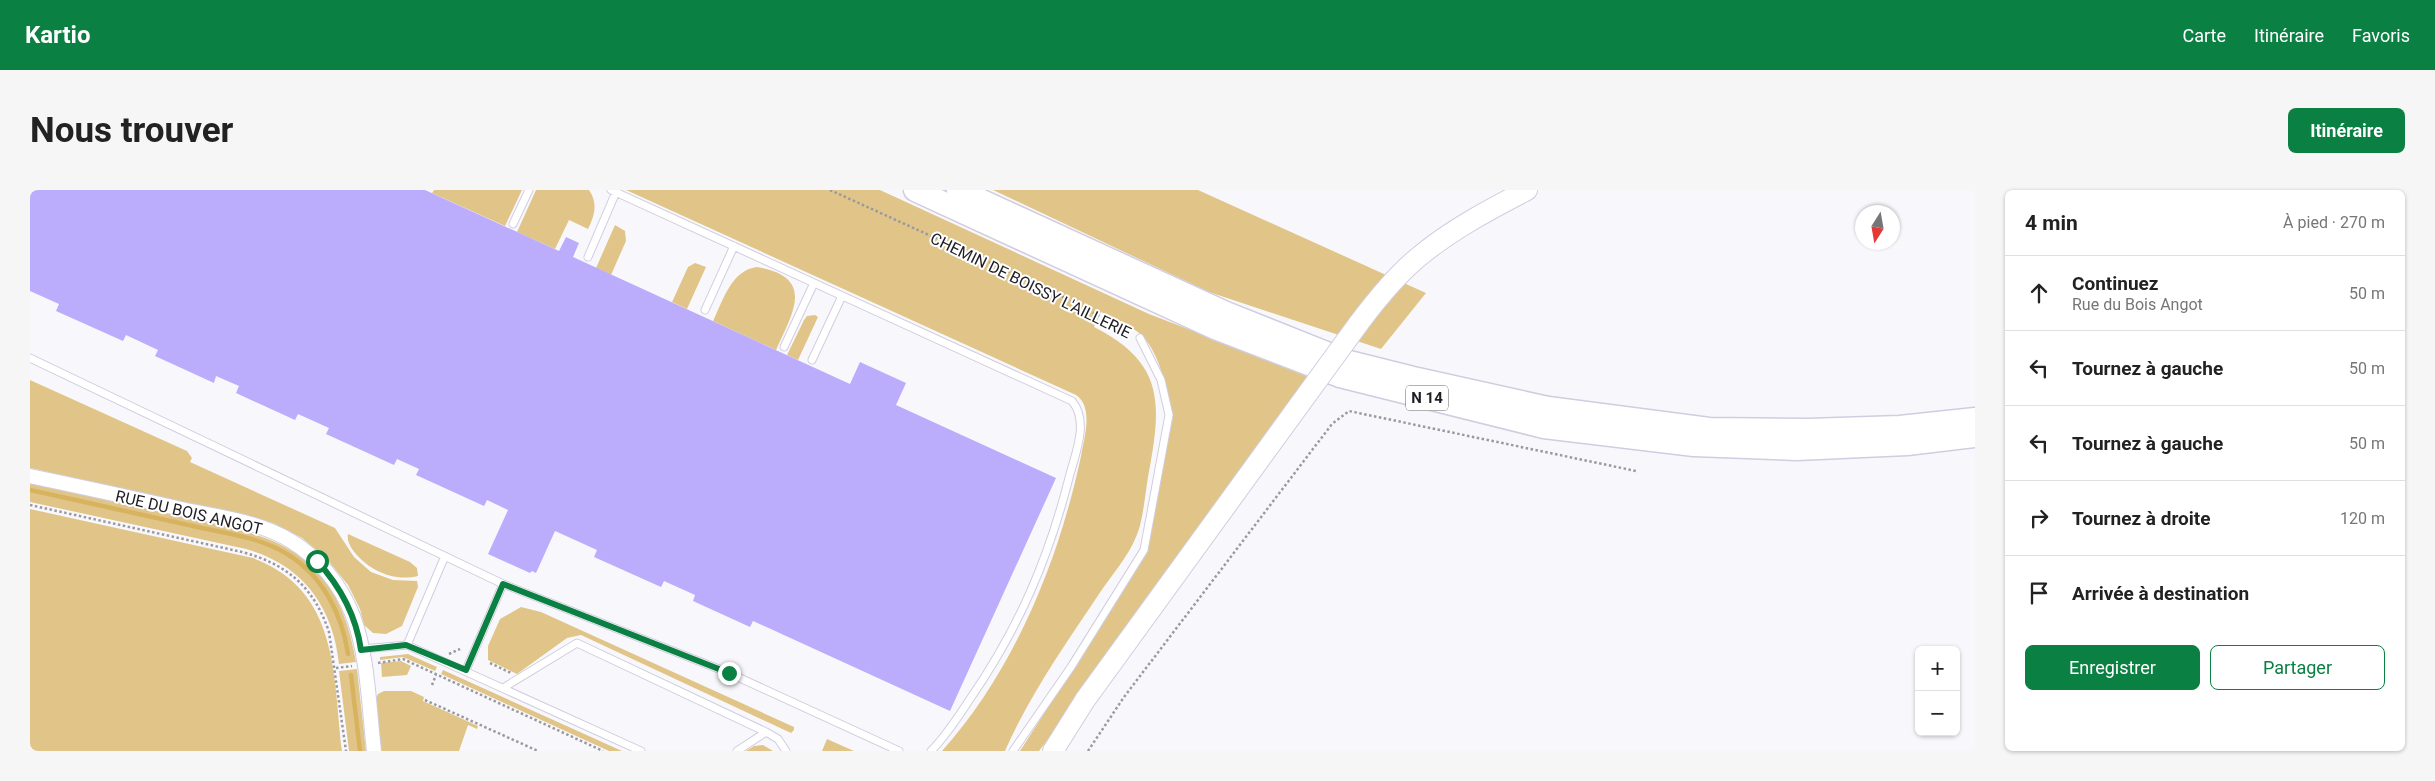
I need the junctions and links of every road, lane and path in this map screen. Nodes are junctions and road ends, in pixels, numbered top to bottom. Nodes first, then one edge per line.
1 (529, 190) edge
2 (830, 190) edge
3 (915, 190) edge
4 (958, 190) edge
5 (1527, 190) edge
6 (613, 191) edge
7 (513, 224) dead end
8 (734, 246) junction
9 (588, 256) dead end
10 (814, 283) junction
11 (842, 296) junction
12 (705, 310) dead end
13 (1140, 338) joint
14 (784, 347) dead end
15 (30, 358) edge
16 (812, 360) dead end
17 (1548, 408) junction
18 (1975, 409) edge
19 (1975, 419) edge
20 (1975, 436) edge
21 (1636, 470) dead end
22 (30, 476) edge
23 (30, 505) edge
24 (445, 556) junction
25 (503, 584) junction
26 (406, 645) junction
27 (460, 649) dead end
28 (361, 650) junction
29 (446, 655) dead end
30 (377, 663) dead end
31 (490, 663) dead end
32 (353, 666) dead end
33 (336, 668) junction
34 (440, 668) dead end
35 (466, 670) junction
36 (515, 674) dead end
37 (436, 675) junction
38 (432, 685) dead end
39 (503, 688) junction
40 (426, 700) dead end
41 (766, 732) junction
42 (346, 751) edge
43 (374, 751) edge
44 (538, 751) edge
45 (604, 751) edge
46 (641, 751) edge
47 (737, 751) edge
48 (786, 751) edge
49 (899, 751) edge
50 (931, 751) edge
51 (1012, 751) edge
52 (1053, 751) edge
53 (1088, 751) edge

1 - 7 lane
2 - 13 path, CHEMIN DE BOISSY L'AILLERIE
3 - 20 highway, N 14
4 - 17 highway, N 14
5 - 52 main road, bridge
6 - 8 lane
6 - 9 lane
8 - 10 lane
8 - 12 lane
10 - 11 lane
10 - 14 lane
11 - 16 lane
11 - 50 lane
13 - 51 lane, CHEMIN DE BOISSY L'AILLERIE
15 - 24 lane
17 - 18 highway
17 - 19 highway, N 14
21 - 53 path
22 - 28 street, RUE DU BOIS ANGOT
23 - 33 path, RUE DU BOIS ANGOT
24 - 25 lane
24 - 26 lane
25 - 35 lane
25 - 49 lane
26 - 28 lane
26 - 35 lane
27 - 29 path
28 - 43 street, RUE DU BOIS ANGOT
30 - 37 path
31 - 36 path
32 - 33 path
33 - 42 path, RUE DU BOIS ANGOT
34 - 37 path
35 - 39 lane
37 - 38 path
37 - 45 path
39 - 41 lane
39 - 46 lane
40 - 44 path
41 - 47 lane
41 - 48 lane

